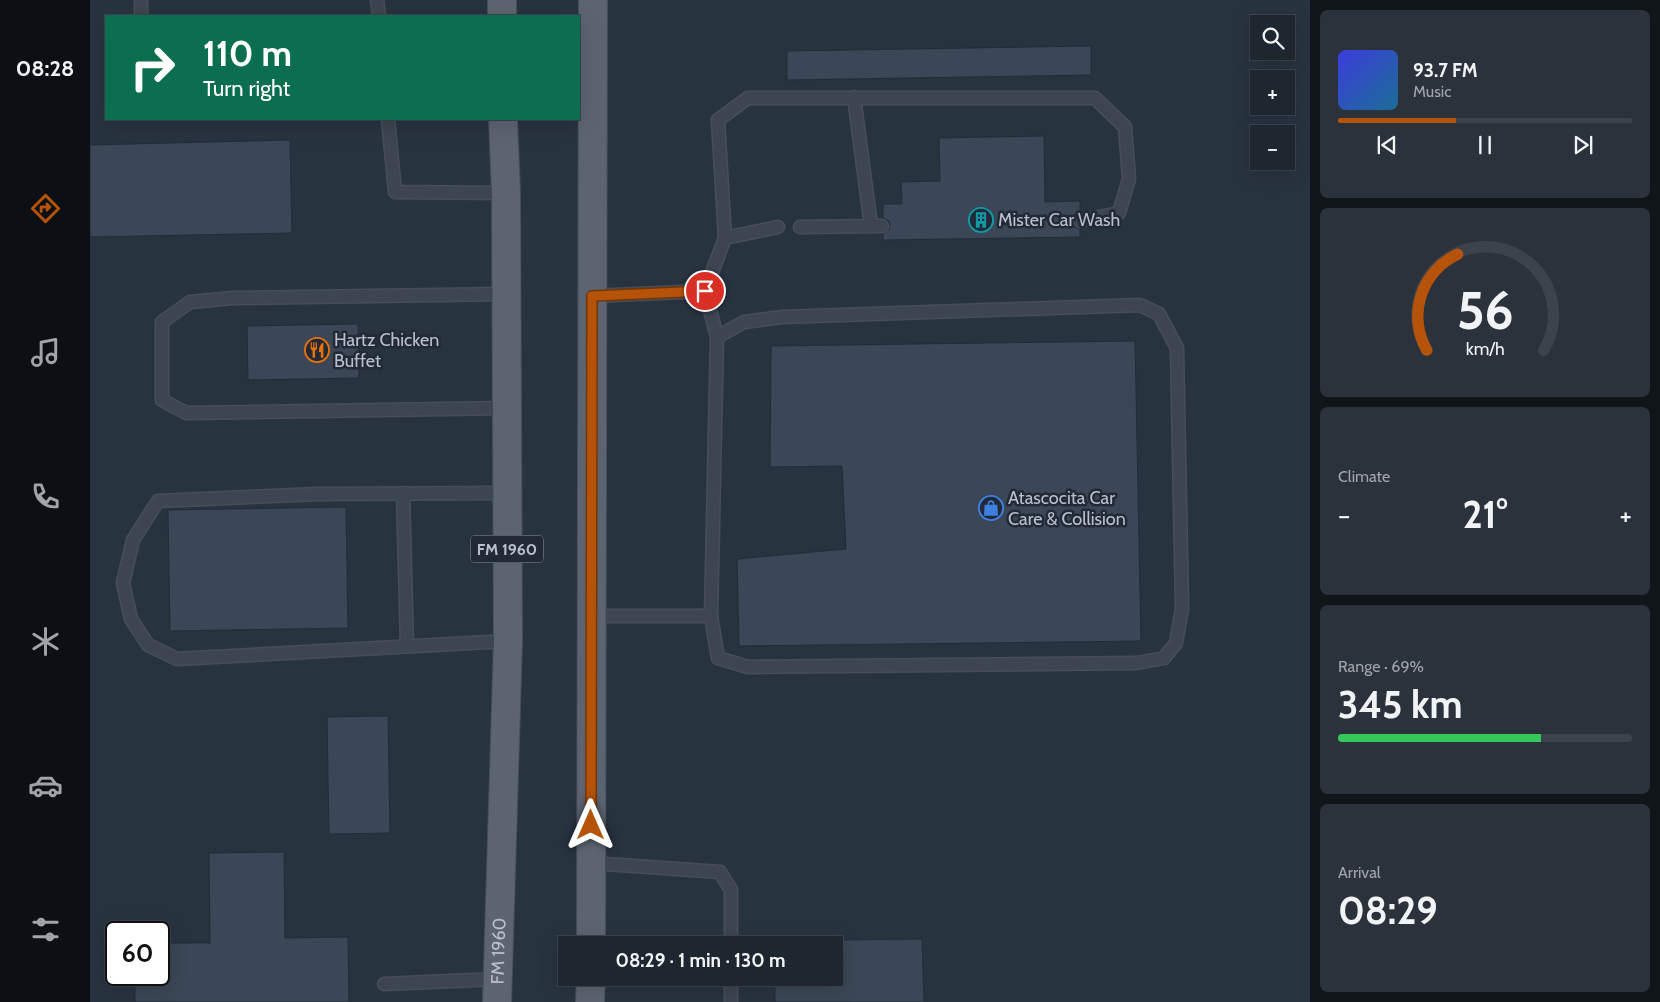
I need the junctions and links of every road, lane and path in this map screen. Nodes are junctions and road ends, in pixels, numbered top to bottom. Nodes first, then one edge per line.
1 (141, 0) edge
2 (377, 0) edge
3 (502, 0) edge
4 (593, 0) edge
5 (141, 15) edge
6 (379, 15) edge
7 (502, 15) edge
8 (854, 98) junction
9 (388, 120) edge
10 (503, 120) edge
11 (506, 193) junction
12 (1080, 221) dead end
13 (778, 227) dead end
14 (800, 227) dead end
15 (725, 238) junction
16 (705, 291) junction
17 (506, 294) junction
18 (592, 296) junction
19 (717, 337) junction
20 (507, 408) junction
21 (403, 493) junction
22 (507, 493) junction
23 (591, 616) junction
24 (711, 616) junction
25 (508, 641) junction
26 (407, 646) junction
27 (591, 863) junction
28 (591, 936) edge
29 (731, 936) edge
30 (384, 984) dead end
31 (590, 986) edge
32 (731, 986) edge
33 (496, 991) edge
34 (590, 1002) edge
35 (731, 1002) edge

1 - 5 lane
2 - 6 lane
3 - 7 main road
4 - 18 main road
8 - 12 lane
8 - 14 lane
8 - 15 lane
9 - 11 lane
10 - 11 main road, FM 1960 / FM 1960
11 - 17 main road, FM 1960 / FM 1960
13 - 15 lane
15 - 16 lane
16 - 18 lane
16 - 19 lane
17 - 20 main road, FM 1960 / FM 1960
17 - 20 lane
18 - 23 main road
19 - 24 lane
19 - 24 lane
20 - 22 main road, FM 1960 / FM 1960
21 - 22 lane
21 - 26 lane
21 - 26 lane
22 - 25 main road, FM 1960 / FM 1960
23 - 24 lane
23 - 27 main road
25 - 26 lane
25 - 33 main road, FM 1960 / FM 1960
27 - 28 main road
27 - 29 lane
30 - 33 lane
31 - 34 main road
32 - 35 lane

